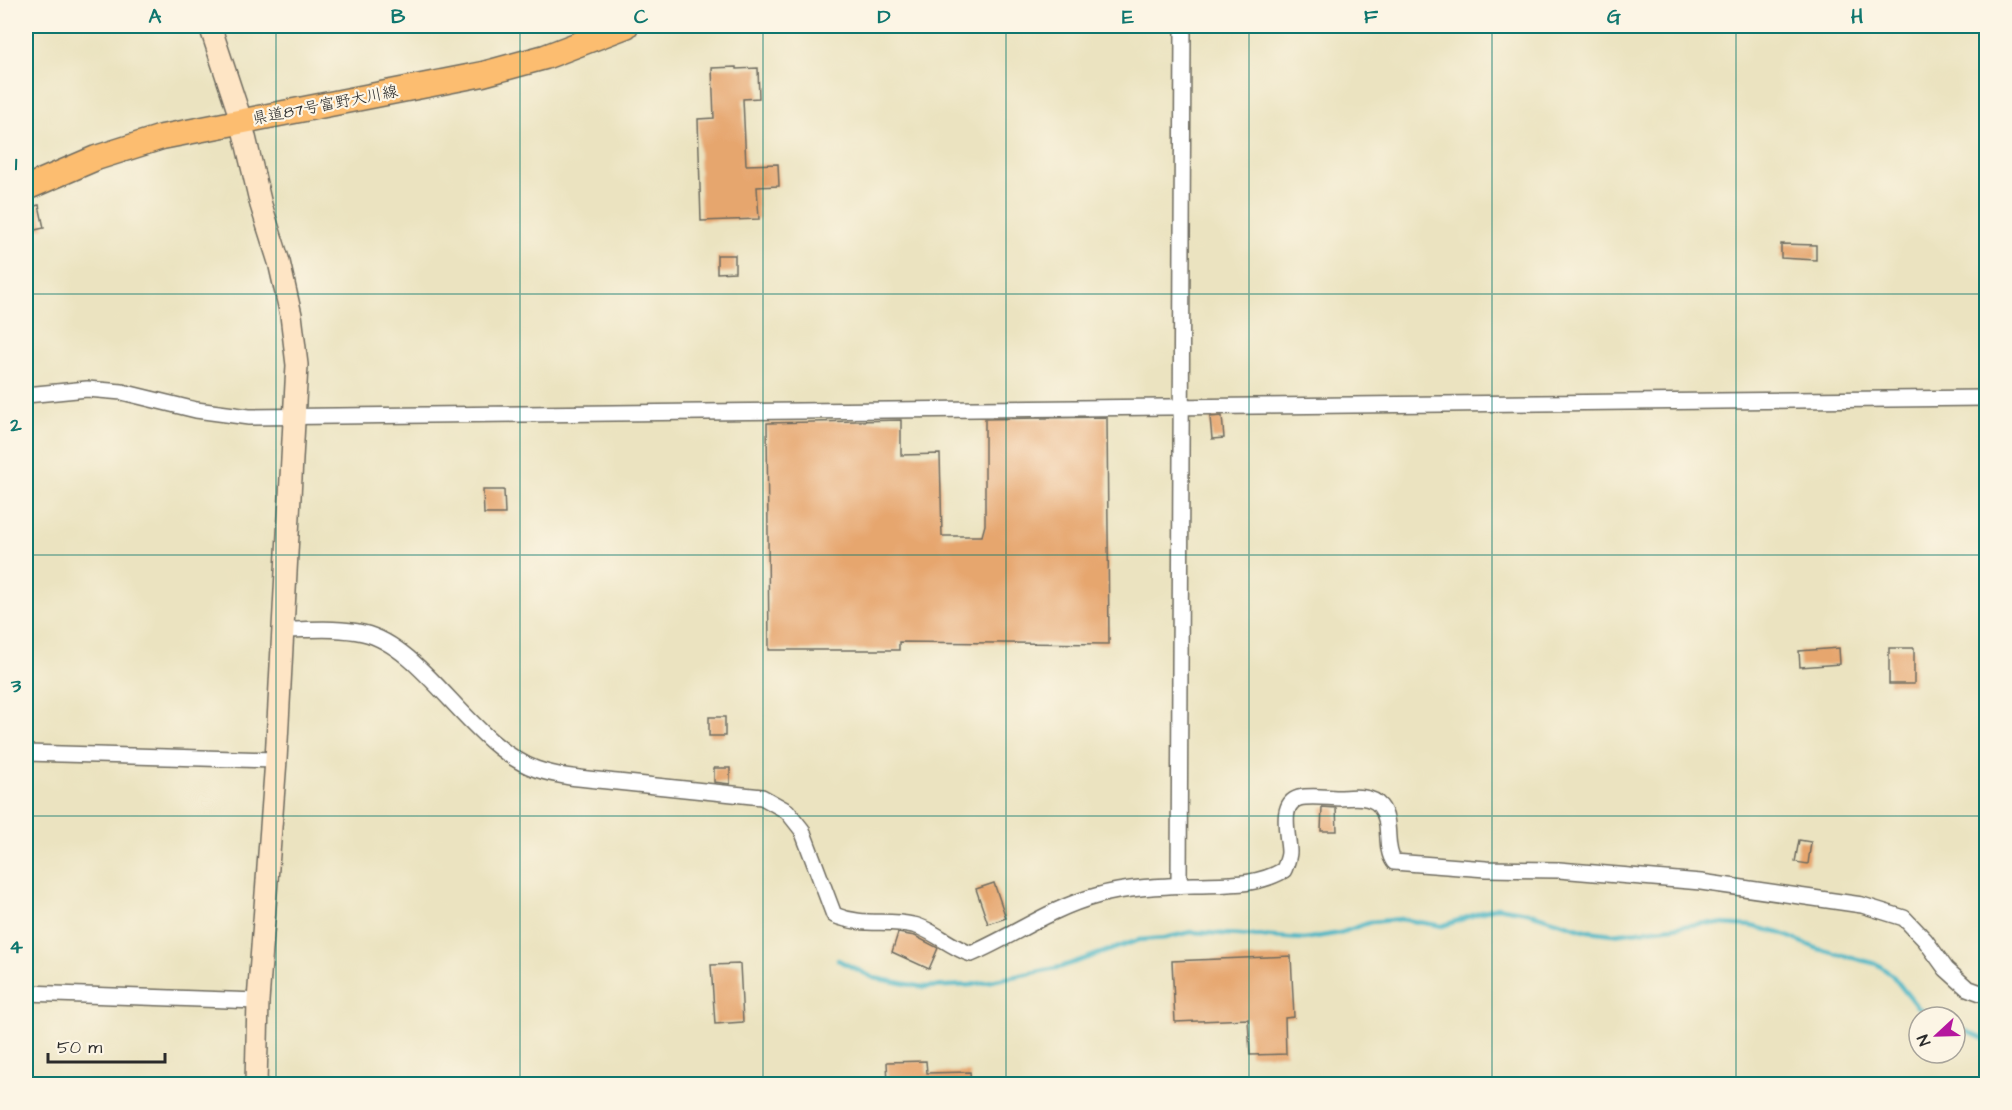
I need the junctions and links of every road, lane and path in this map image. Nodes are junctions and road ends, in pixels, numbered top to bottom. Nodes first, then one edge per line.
1 (210, 26) edge
2 (626, 26) edge
3 (1183, 26) edge
4 (241, 120) junction
5 (26, 188) edge
6 (26, 395) edge
7 (1986, 398) edge
8 (1181, 408) junction
9 (295, 416) junction
10 (282, 630) junction
11 (26, 753) edge
12 (276, 760) junction
13 (1179, 885) junction
14 (26, 993) edge
15 (1986, 995) edge
16 (258, 1000) junction
17 (256, 1084) edge

1 - 4 street
2 - 4 main road, 県道87号富野大川線
3 - 8 street
4 - 5 main road, 県道87号富野大川線
4 - 9 street
6 - 9 street
7 - 8 street
8 - 9 street
8 - 13 street
9 - 10 street
10 - 12 street
10 - 13 street
11 - 12 street
12 - 16 street
13 - 15 street
14 - 16 street
16 - 17 street

